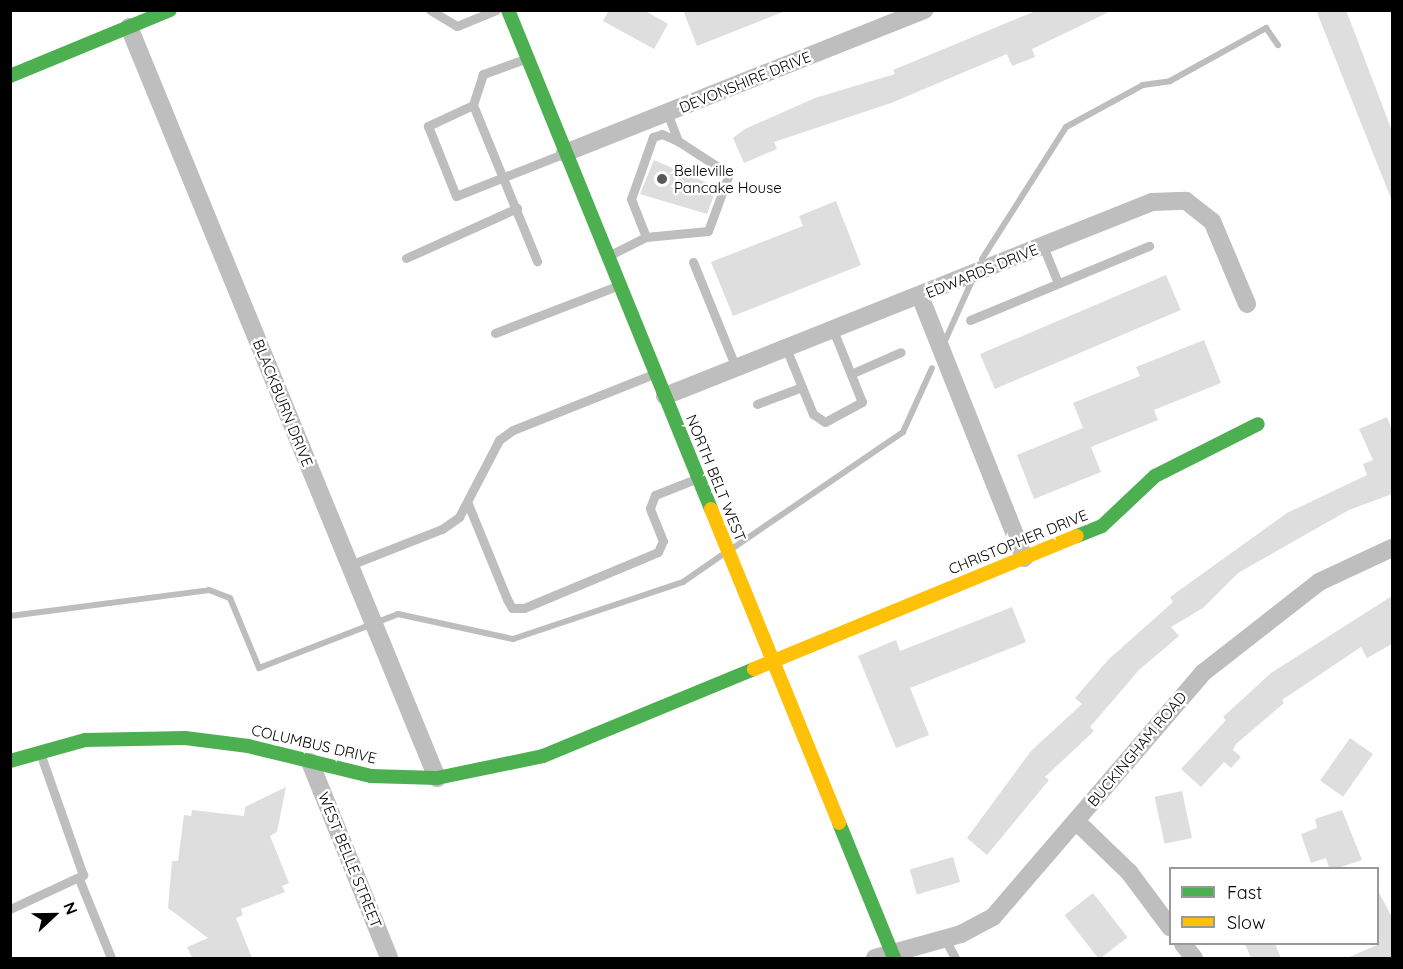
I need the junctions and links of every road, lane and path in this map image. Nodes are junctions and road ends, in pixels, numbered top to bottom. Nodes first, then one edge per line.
1 (171, 10) edge
2 (430, 10) edge
3 (496, 10) edge
4 (508, 10) edge
5 (925, 10) edge
6 (129, 27) junction
7 (527, 58) junction
8 (10, 76) edge
9 (473, 105) junction
10 (667, 112) junction
11 (678, 141) junction
12 (565, 153) junction
13 (505, 177) junction
14 (518, 208) junction
15 (646, 237) junction
16 (1042, 246) junction
17 (1149, 246) dead end
18 (608, 256) junction
19 (406, 258) dead end
20 (537, 261) dead end
21 (693, 262) dead end
22 (1058, 284) junction
23 (619, 285) junction
24 (920, 296) junction
25 (1247, 304) dead end
26 (970, 320) dead end
27 (833, 330) junction
28 (495, 333) dead end
29 (786, 348) junction
30 (901, 352) dead end
31 (736, 368) junction
32 (656, 373) junction
33 (852, 373) junction
34 (802, 387) junction
35 (665, 396) junction
36 (757, 404) dead end
37 (1258, 424) dead end
38 (698, 478) junction
39 (468, 504) junction
40 (1392, 548) edge
41 (1024, 558) junction
42 (350, 566) junction
43 (772, 658) junction
44 (40, 753) junction
45 (10, 761) edge
46 (310, 762) junction
47 (437, 778) junction
48 (1077, 822) junction
49 (79, 879) junction
50 (10, 909) edge
51 (1169, 926) edge
52 (945, 939) junction
53 (1184, 945) edge
54 (887, 957) edge
55 (111, 958) edge
56 (389, 958) edge
57 (955, 958) edge
58 (1194, 958) edge

1 - 6 street
2 - 3 lane
4 - 7 street, NORTH BELT WEST
5 - 10 street, DEVONSHIRE DRIVE
6 - 8 street
6 - 42 street, BLACKBURN DRIVE
7 - 9 lane
7 - 12 street, NORTH BELT WEST
9 - 13 lane
9 - 13 lane
10 - 11 lane
10 - 12 street, DEVONSHIRE DRIVE
11 - 15 lane
11 - 15 lane
12 - 13 lane
12 - 18 street, NORTH BELT WEST
13 - 14 lane
14 - 19 lane
14 - 20 lane
15 - 18 lane
16 - 22 lane
16 - 24 street, EDWARDS DRIVE
16 - 25 street, EDWARDS DRIVE
17 - 22 lane
18 - 23 street, NORTH BELT WEST
21 - 31 lane
22 - 26 lane
23 - 28 lane
23 - 32 street, NORTH BELT WEST
24 - 27 street, EDWARDS DRIVE
24 - 41 street
27 - 29 street, EDWARDS DRIVE
27 - 33 lane
29 - 31 street, EDWARDS DRIVE
29 - 34 lane
30 - 33 lane
31 - 35 street, EDWARDS DRIVE
32 - 35 street, NORTH BELT WEST
32 - 39 lane
33 - 34 lane
34 - 36 lane
35 - 38 street, NORTH BELT WEST
37 - 41 street, CHRISTOPHER DRIVE
38 - 39 lane
38 - 43 street, NORTH BELT WEST
39 - 42 lane
40 - 48 street, BUCKINGHAM ROAD
41 - 43 street, CHRISTOPHER DRIVE
42 - 47 street, BLACKBURN DRIVE
43 - 47 street, COLUMBUS DRIVE
43 - 54 street, NORTH BELT WEST
44 - 45 street, COLUMBUS DRIVE
44 - 46 street, COLUMBUS DRIVE
44 - 49 lane
46 - 47 street, COLUMBUS DRIVE
46 - 56 street, WEST BELLE STREET
48 - 51 street
48 - 52 street, BUCKINGHAM ROAD
49 - 50 lane
49 - 55 lane
52 - 54 street, BUCKINGHAM ROAD
52 - 57 lane
53 - 58 street

